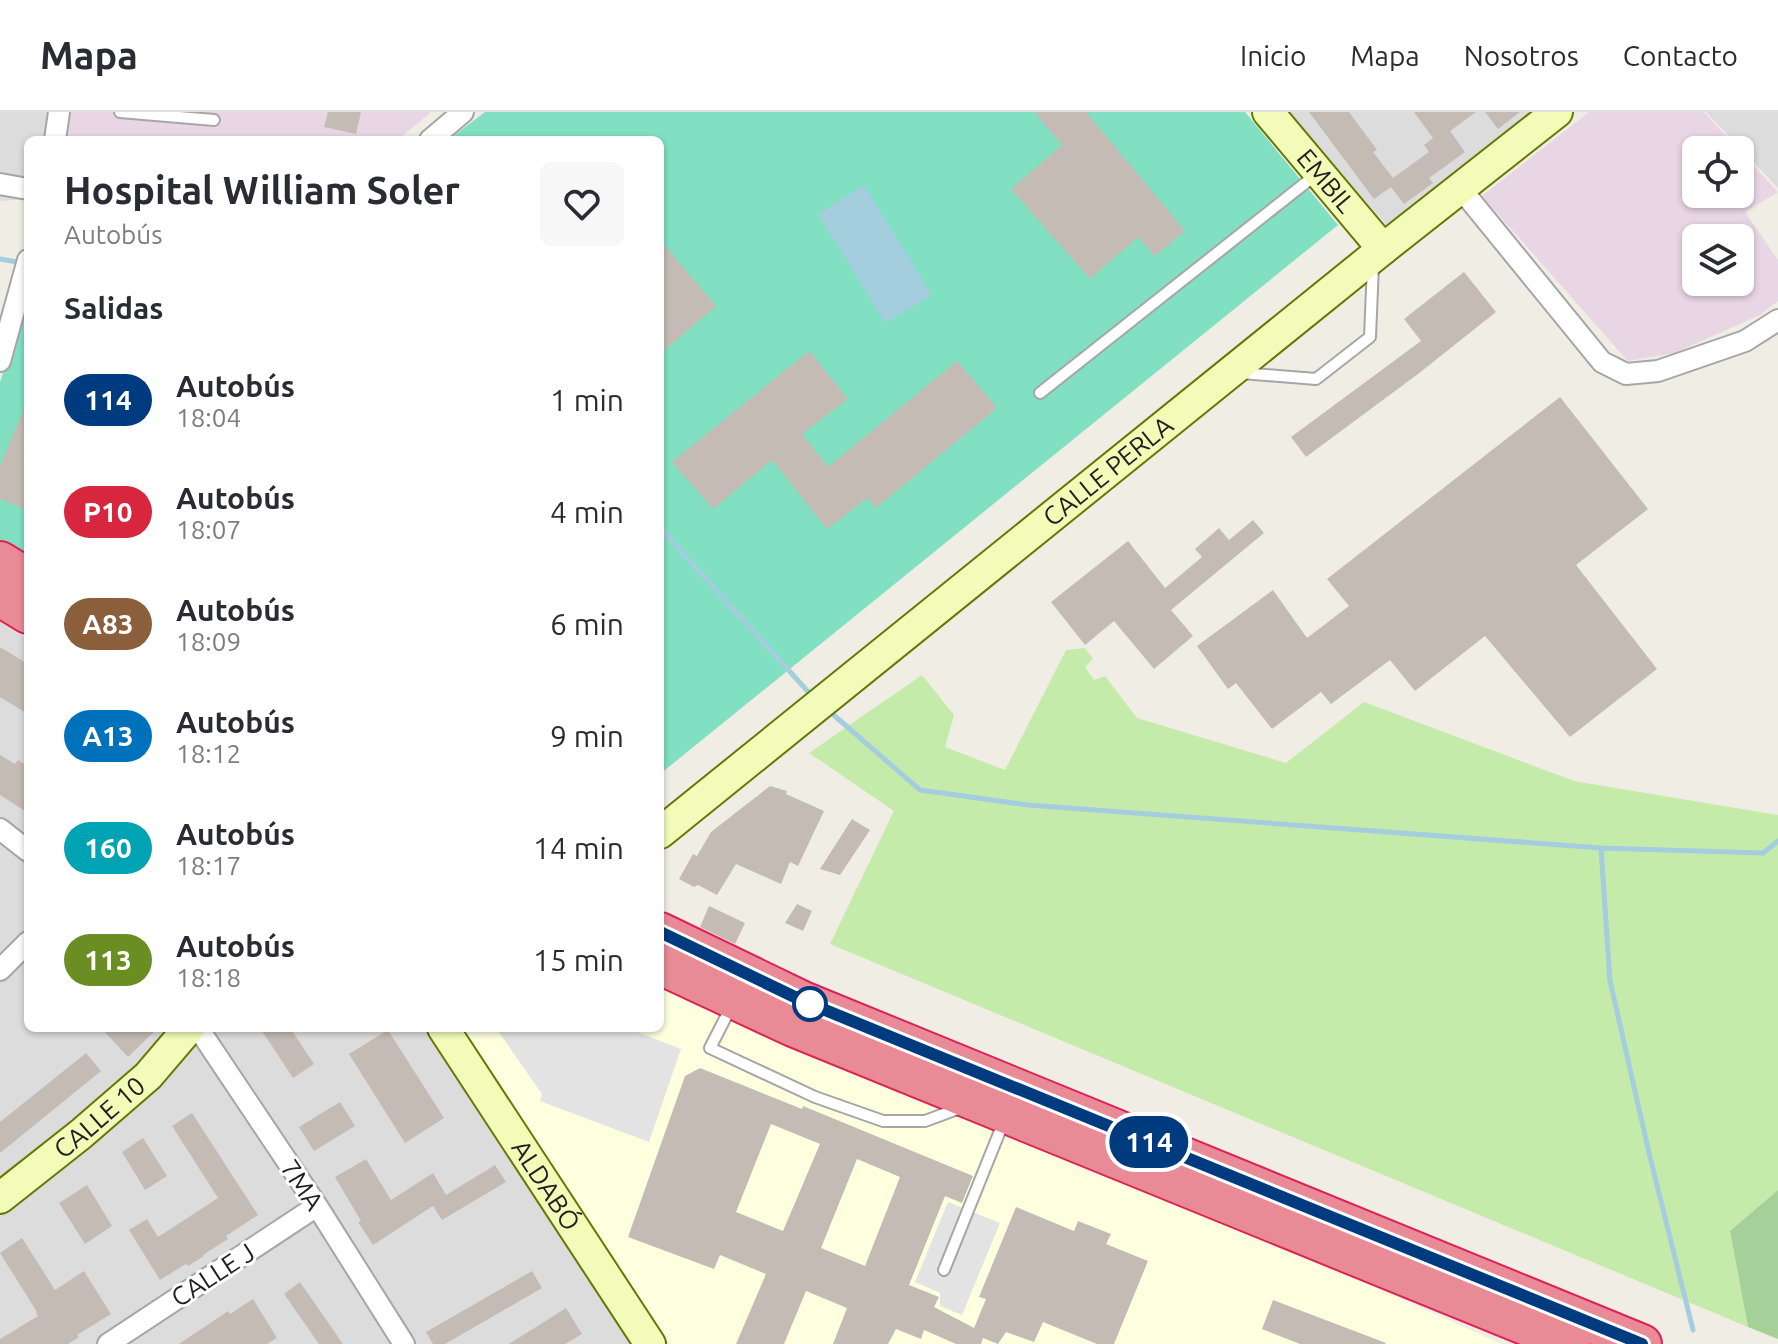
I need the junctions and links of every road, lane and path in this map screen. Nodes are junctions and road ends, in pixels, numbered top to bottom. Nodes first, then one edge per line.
1 (59, 112) edge
2 (120, 112) edge
3 (463, 112) edge
4 (1268, 112) edge
5 (1557, 112) edge
6 (214, 120) dead end
7 (56, 136) edge
8 (435, 136) edge
9 (1319, 172) junction
10 (0, 184) edge
11 (24, 188) edge
12 (1461, 189) junction
13 (1378, 253) junction
14 (23, 300) edge
15 (1778, 320) edge
16 (0, 361) edge
17 (1231, 372) junction
18 (1040, 393) dead end
19 (0, 561) edge
20 (24, 576) edge
21 (0, 597) edge
22 (24, 612) edge
23 (0, 829) edge
24 (664, 830) edge
25 (24, 848) edge
26 (664, 934) edge
27 (24, 946) edge
28 (664, 967) edge
29 (0, 970) edge
30 (735, 1000) junction
31 (186, 1032) edge
32 (201, 1032) edge
33 (446, 1032) edge
34 (991, 1108) junction
35 (0, 1198) edge
36 (317, 1206) junction
37 (944, 1270) dead end
38 (108, 1344) edge
39 (404, 1344) edge
40 (650, 1344) edge
41 (1571, 1344) edge
42 (1642, 1344) edge

1 - 7 street
2 - 6 lane
3 - 8 street
4 - 9 main road, EMBIL
5 - 12 main road, CALLE PERLA
9 - 13 main road, EMBIL
9 - 18 lane
10 - 11 street
12 - 13 main road, CALLE PERLA
12 - 15 street
13 - 17 main road, CALLE PERLA
13 - 17 lane
14 - 16 street
17 - 24 main road, CALLE PERLA
19 - 20 highway
21 - 22 highway
23 - 25 street
26 - 42 highway
27 - 29 street
28 - 30 highway
30 - 34 highway
30 - 34 lane
31 - 35 main road, CALLE 10
32 - 36 street, 7MA
33 - 40 main road, ALDABÓ
34 - 37 lane
34 - 41 highway
36 - 38 street, CALLE J
36 - 39 street, 7MA

